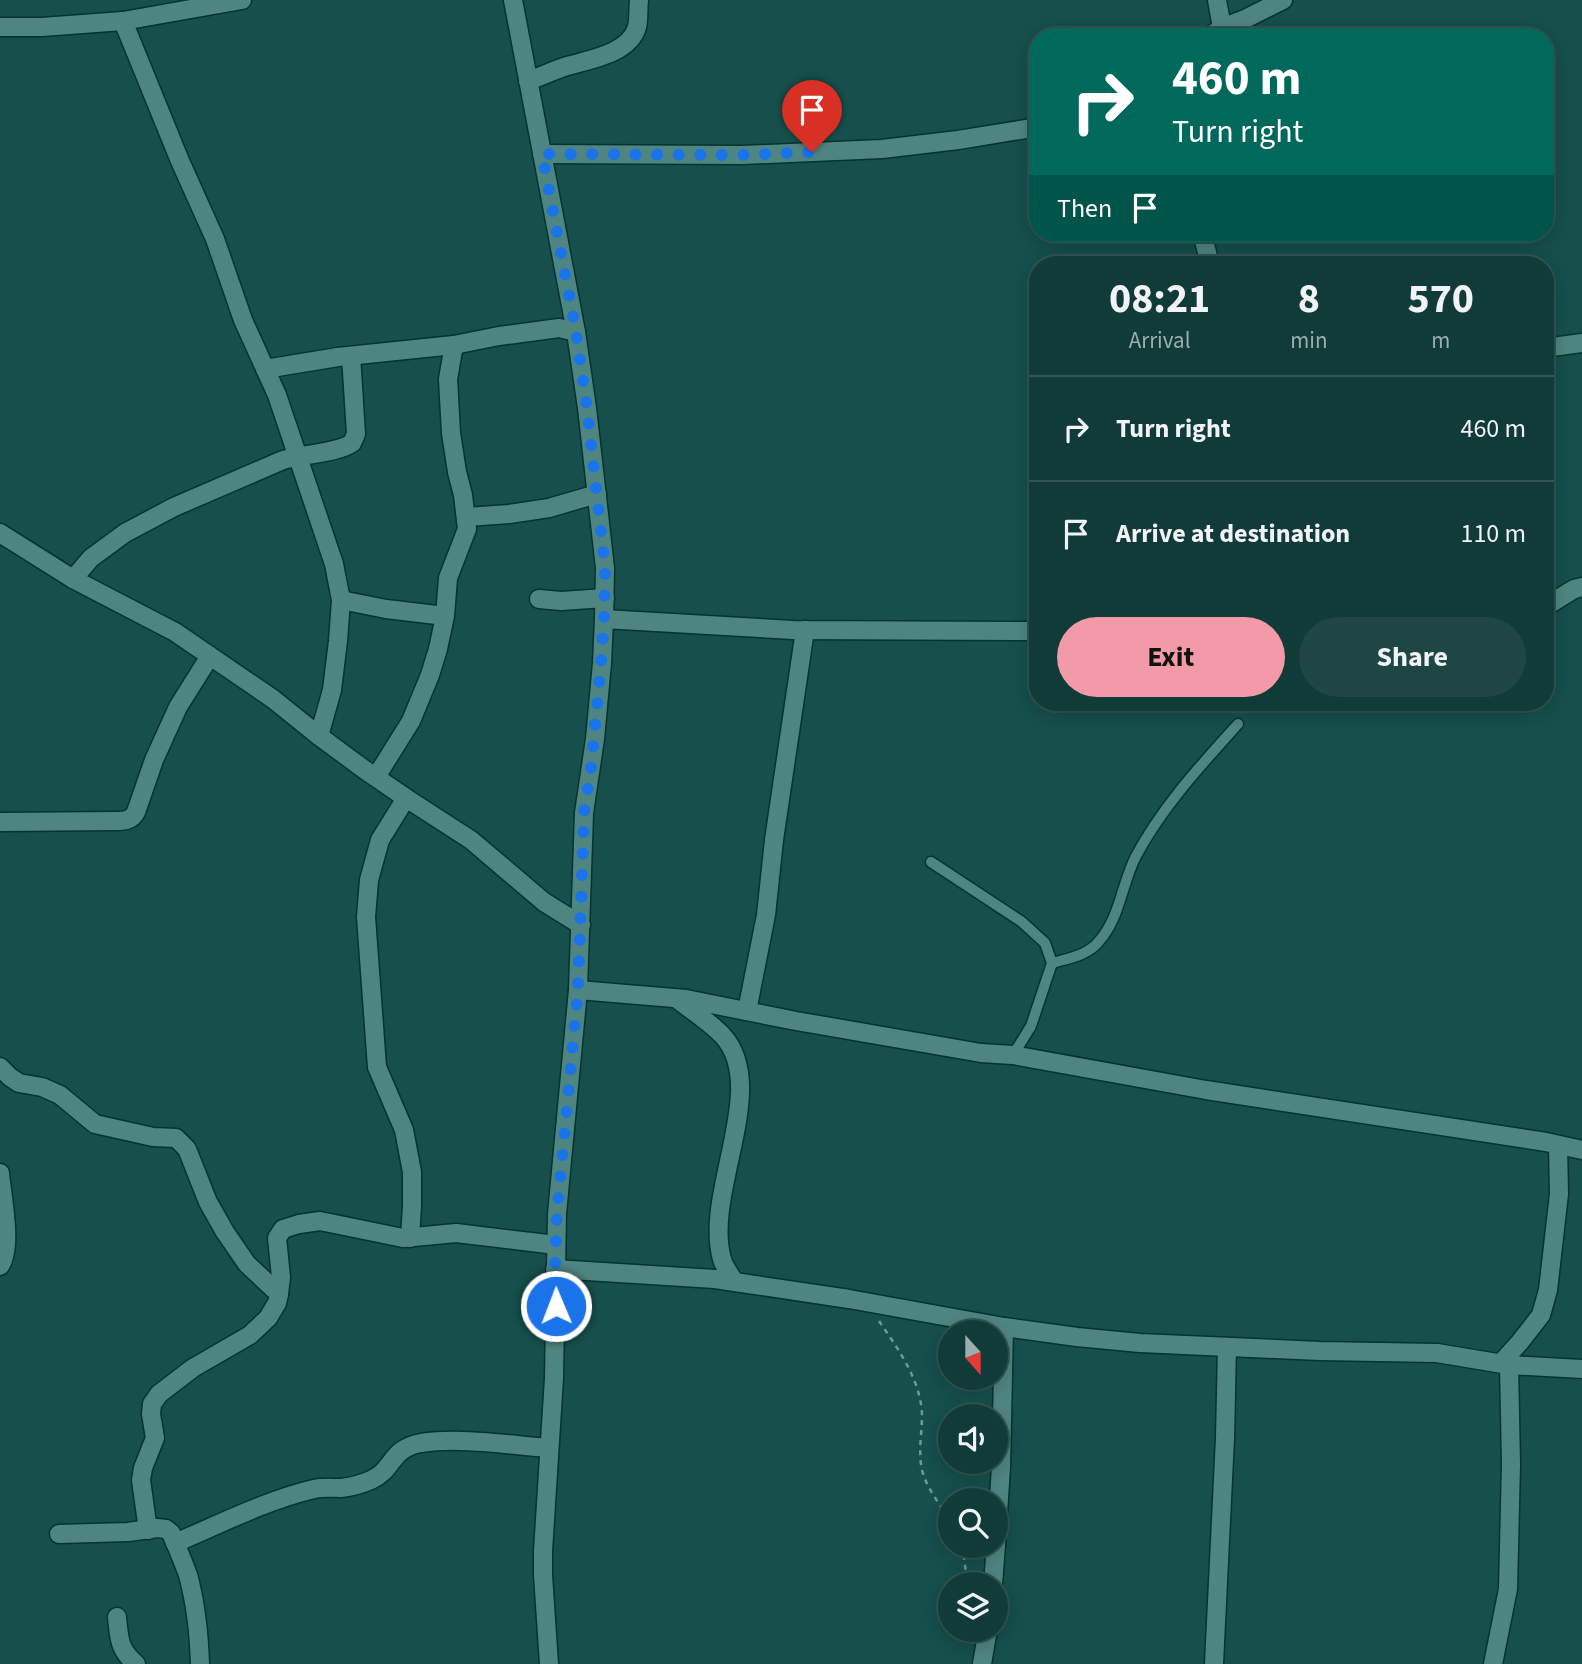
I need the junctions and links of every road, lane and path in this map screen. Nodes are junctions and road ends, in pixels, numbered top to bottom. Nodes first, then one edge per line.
1 (242, 0) edge
2 (513, 0) edge
3 (639, 0) edge
4 (1217, 0) edge
5 (1283, 0) edge
6 (144, 8) edge
7 (123, 21) junction
8 (0, 27) edge
9 (1215, 28) edge
10 (1224, 28) edge
11 (528, 81) junction
12 (1029, 128) edge
13 (542, 154) junction
14 (576, 332) junction
15 (1582, 343) edge
16 (454, 345) junction
17 (1554, 347) edge
18 (351, 356) junction
19 (265, 369) junction
20 (298, 456) junction
21 (597, 494) junction
22 (467, 517) junction
23 (0, 533) edge
24 (73, 579) junction
25 (1582, 587) edge
26 (605, 597) junction
27 (539, 599) dead end
28 (341, 600) junction
29 (1554, 601) edge
30 (445, 616) junction
31 (604, 619) junction
32 (805, 630) junction
33 (1029, 631) edge
34 (210, 656) junction
35 (1238, 724) dead end
36 (319, 736) junction
37 (376, 777) junction
38 (406, 798) junction
39 (0, 822) edge
40 (931, 862) dead end
41 (580, 925) junction
42 (1052, 963) junction
43 (578, 990) junction
44 (675, 998) junction
45 (747, 1011) junction
46 (1013, 1055) junction
47 (0, 1067) edge
48 (1558, 1145) junction
49 (1582, 1150) edge
50 (0, 1172) edge
51 (410, 1238) junction
52 (556, 1245) junction
53 (0, 1266) edge
54 (555, 1269) junction
55 (735, 1282) junction
56 (279, 1294) junction
57 (864, 1302) junction
58 (969, 1320) edge
59 (1008, 1327) edge
60 (1227, 1347) junction
61 (1505, 1364) junction
62 (1582, 1369) edge
63 (1003, 1390) edge
64 (549, 1448) junction
65 (1000, 1488) edge
66 (938, 1501) edge
67 (148, 1530) junction
68 (59, 1534) dead end
69 (175, 1543) junction
70 (117, 1617) dead end
71 (986, 1642) edge
72 (136, 1664) edge
73 (200, 1664) edge
74 (549, 1664) edge
75 (982, 1664) edge
76 (1214, 1664) edge
77 (1493, 1664) edge

1 - 6 street
2 - 11 street
3 - 11 street
4 - 9 street
5 - 10 street
6 - 7 street
7 - 8 street
7 - 19 street
11 - 13 street
12 - 13 street
13 - 14 street
14 - 16 street
14 - 21 street
15 - 17 street
16 - 18 street
16 - 22 street
18 - 19 street
18 - 20 street
19 - 20 street
20 - 24 street
20 - 28 street
21 - 22 street
21 - 26 street
22 - 30 street
23 - 24 street
24 - 34 street
25 - 29 street
26 - 27 street
26 - 31 street
28 - 30 street
28 - 36 street
30 - 37 street
31 - 32 street
31 - 41 street
32 - 33 street
32 - 45 street
34 - 36 street
34 - 39 street
35 - 42 lane
36 - 37 street
37 - 38 street
38 - 41 street
38 - 51 street
40 - 42 lane
41 - 43 street
42 - 46 lane
43 - 44 street
43 - 52 street
44 - 45 street
44 - 55 street
45 - 46 street
46 - 48 street
47 - 56 street
48 - 49 street
48 - 61 street
50 - 53 street
51 - 52 street
51 - 56 street
52 - 54 street
54 - 55 street
54 - 64 street
55 - 57 street
56 - 67 street
57 - 58 street
57 - 66 path
59 - 60 street
60 - 61 street
60 - 76 street
61 - 62 street
61 - 77 street
63 - 65 street
64 - 69 street
64 - 74 street
67 - 68 street
67 - 69 street
69 - 73 street
70 - 72 street
71 - 75 street

